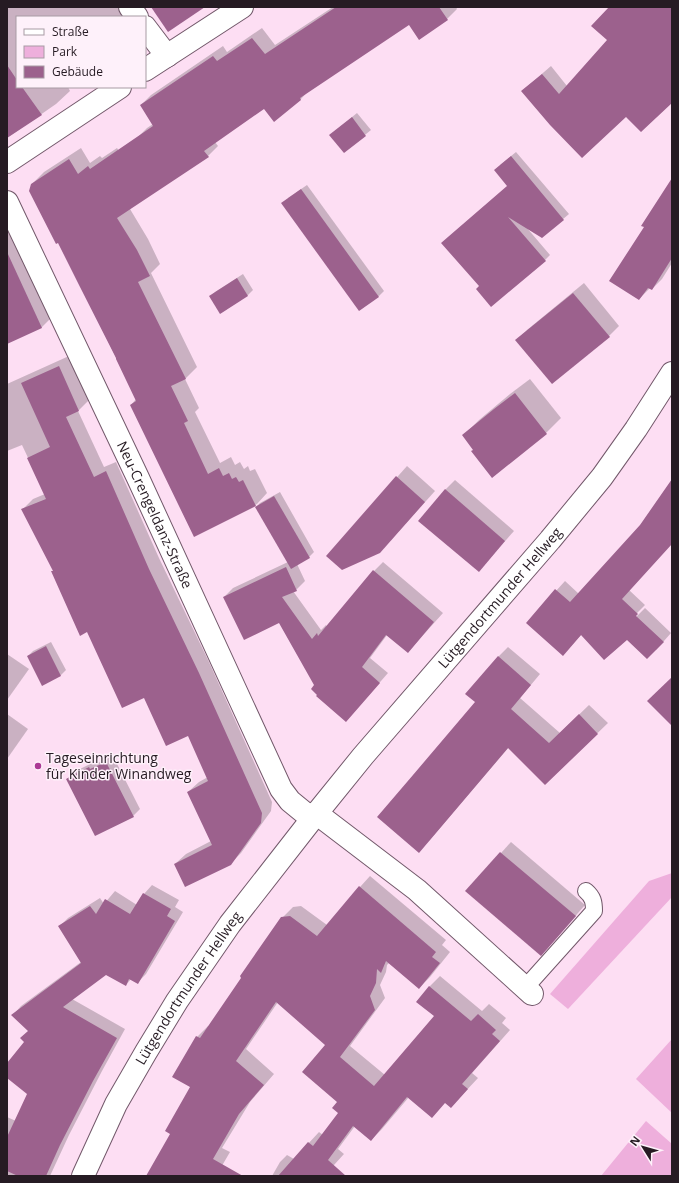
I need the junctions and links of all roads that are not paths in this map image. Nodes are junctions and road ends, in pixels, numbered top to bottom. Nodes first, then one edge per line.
1 (130, 7) edge
2 (242, 7) edge
3 (136, 16) edge
4 (146, 28) edge
5 (167, 56) junction
6 (146, 69) edge
7 (118, 88) edge
8 (7, 162) edge
9 (7, 202) edge
10 (672, 374) edge
11 (314, 816) junction
12 (586, 890) dead end
13 (529, 991) joint
14 (83, 1176) edge

1 - 3 street
2 - 5 street
4 - 5 street
5 - 6 street
7 - 8 street
9 - 11 street, Neu-Crengeldanz-Straße
10 - 11 street, Lütgendortmunder Hellweg
11 - 13 street
11 - 14 street, Lütgendortmunder Hellweg
12 - 13 lane

